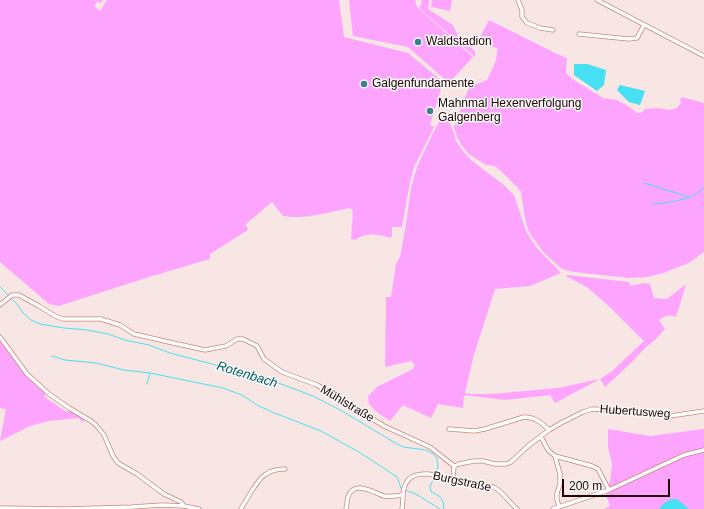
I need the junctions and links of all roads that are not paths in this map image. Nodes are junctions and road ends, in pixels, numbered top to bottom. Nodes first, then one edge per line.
1 (518, 0) edge
2 (597, 0) edge
3 (644, 25) junction
4 (553, 30) dead end
5 (579, 34) dead end
6 (704, 56) edge
7 (0, 305) edge
8 (0, 337) edge
9 (704, 411) edge
10 (449, 429) dead end
11 (549, 430) junction
12 (541, 437) junction
13 (704, 450) edge
14 (555, 456) junction
15 (454, 466) junction
16 (285, 469) dead end
17 (453, 480) junction
18 (609, 490) junction
19 (403, 493) junction
20 (184, 506) junction
21 (559, 506) junction
22 (0, 508) edge
23 (199, 509) edge
24 (242, 509) edge
25 (346, 509) edge
26 (402, 509) edge
27 (517, 509) edge
28 (553, 509) edge

1 - 4 street
2 - 3 street
3 - 5 street
3 - 6 street
7 - 15 street, Mühlstraße
8 - 20 street
9 - 11 street, Hubertusweg
10 - 11 street
11 - 12 street, Hubertusweg
12 - 14 street
12 - 15 street, Hubertusweg
13 - 18 street
14 - 18 street
14 - 21 street
15 - 17 street
16 - 24 street
17 - 19 street, Burgstraße
17 - 27 street, Burgstraße
18 - 21 street
19 - 25 street
19 - 26 street, Burgstraße
20 - 22 street
20 - 23 street
21 - 28 street

